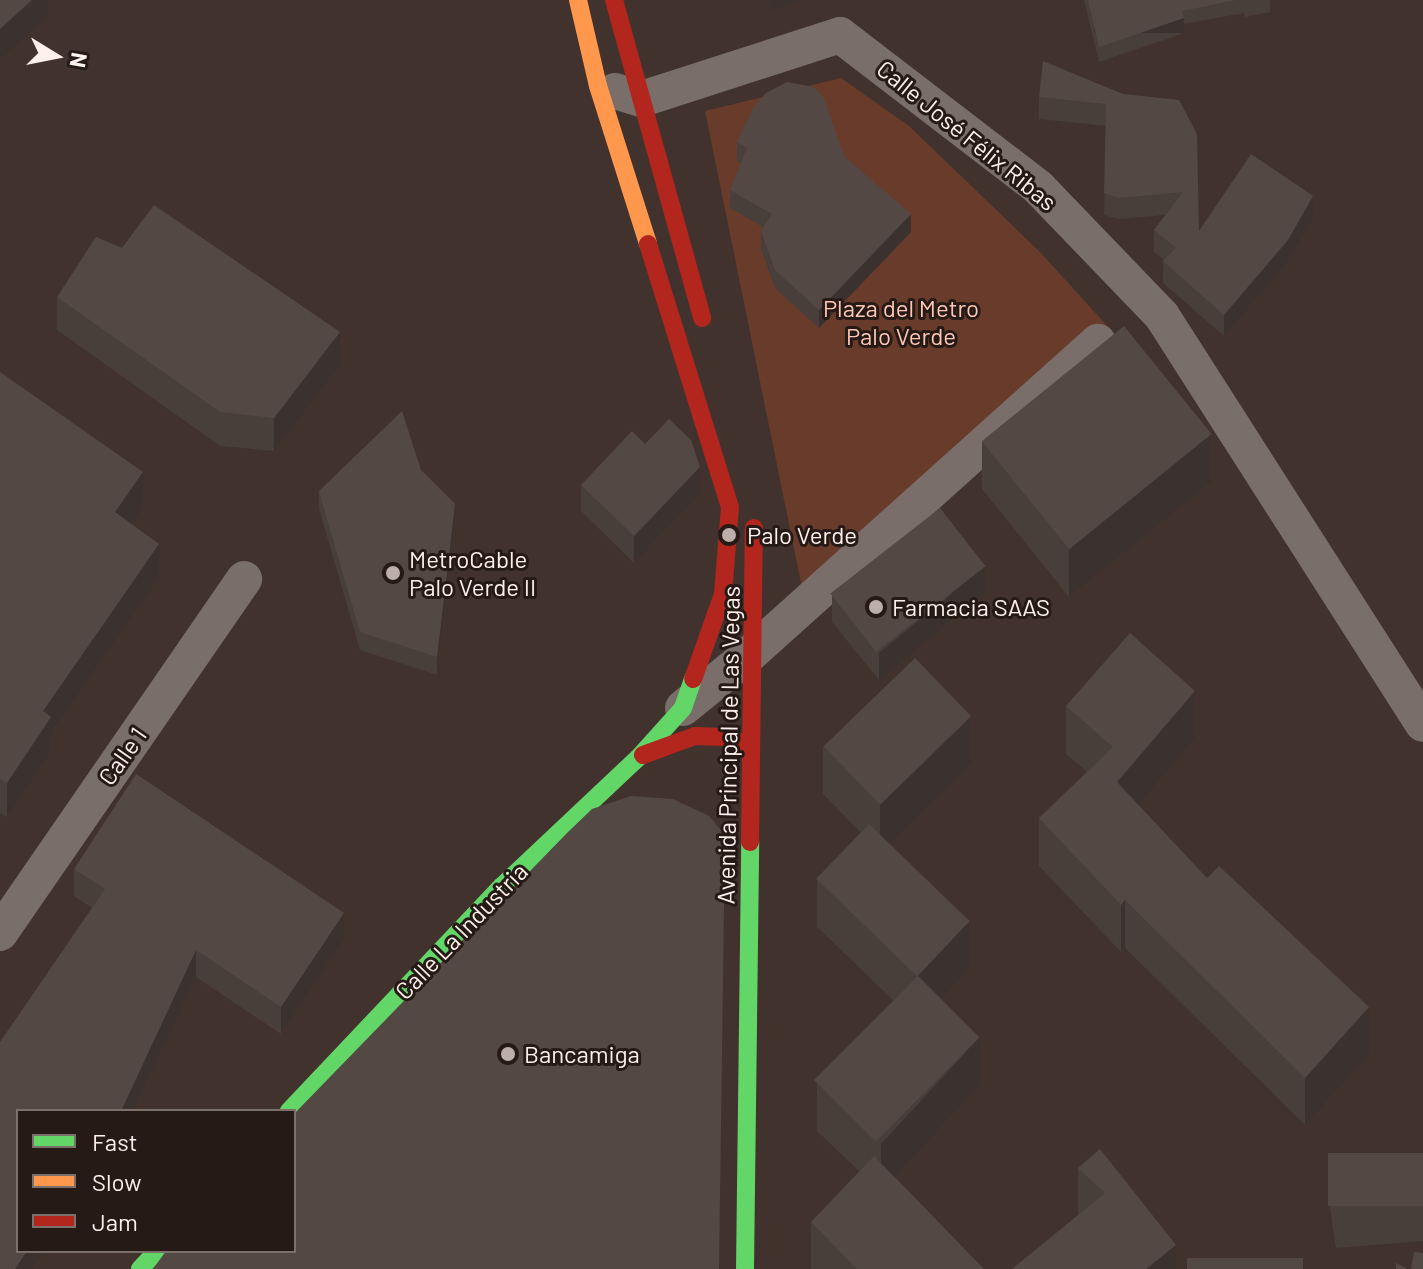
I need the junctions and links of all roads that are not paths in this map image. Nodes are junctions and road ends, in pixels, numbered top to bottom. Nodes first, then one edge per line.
1 (578, 0) edge
2 (614, 0) edge
3 (598, 86) junction
4 (642, 99) junction
5 (708, 341) dead end
6 (1098, 342) edge
7 (753, 507) dead end
8 (244, 579) dead end
9 (751, 653) junction
10 (683, 708) junction
11 (1423, 724) edge
12 (750, 750) junction
13 (638, 758) junction
14 (0, 933) edge
15 (291, 1109) edge
16 (155, 1253) edge
17 (140, 1269) edge
18 (745, 1269) edge

1 - 3 street, Avenida Principal de Las Vegas
2 - 4 street
3 - 4 street
3 - 10 street, Avenida Principal de Las Vegas
4 - 5 street
4 - 11 street, Calle José Félix Ribas
6 - 9 street, Calle La Industria
7 - 9 street, Avenida Principal de Las Vegas
8 - 14 street, Calle 1
9 - 10 street, Calle La Industria
9 - 12 street, Avenida Principal de Las Vegas
10 - 13 street, Calle La Industria
12 - 13 street, Calle La Industria
12 - 18 street, Avenida Principal de Las Vegas
13 - 15 street, Calle La Industria
16 - 17 street

